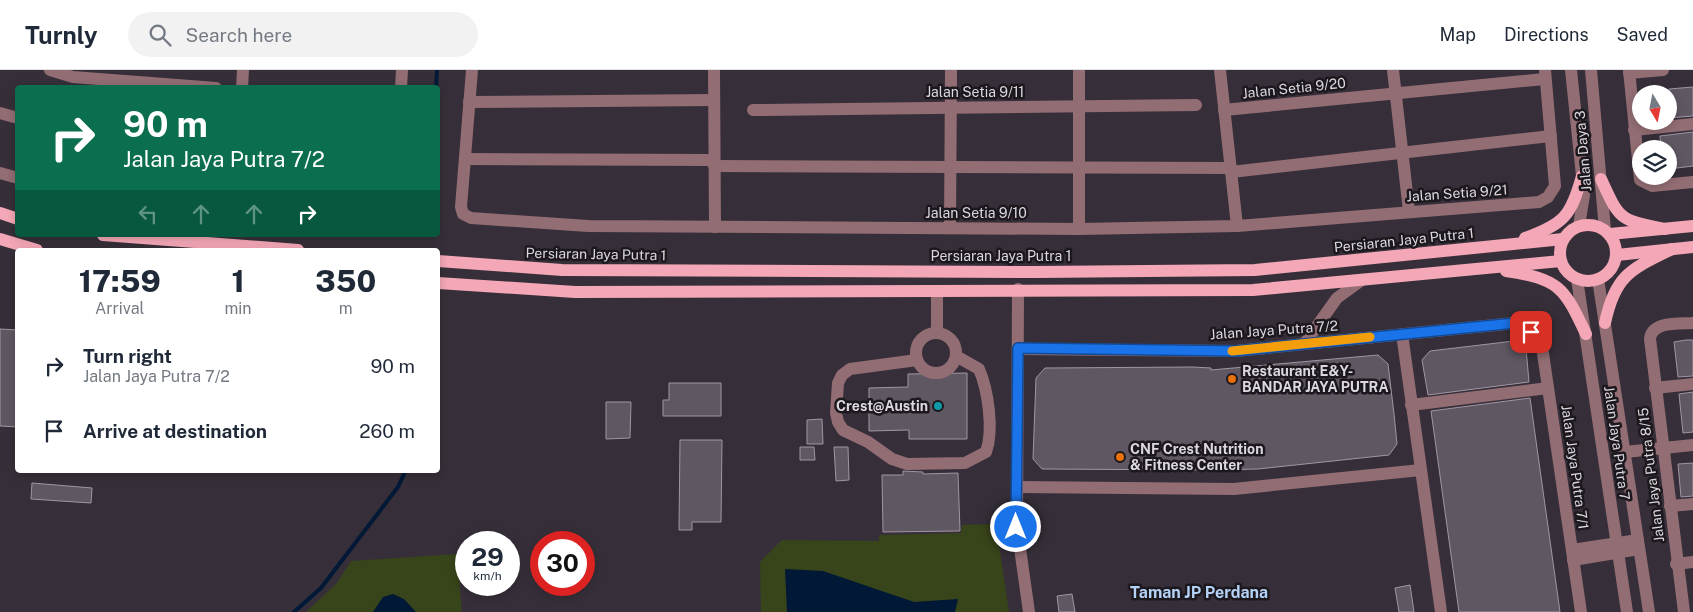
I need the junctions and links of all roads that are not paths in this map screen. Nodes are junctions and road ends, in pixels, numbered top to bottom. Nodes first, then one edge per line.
1 (50, 70) edge
2 (243, 70) edge
3 (402, 70) edge
4 (472, 70) edge
5 (714, 70) edge
6 (951, 70) edge
7 (1079, 70) edge
8 (1220, 70) edge
9 (1393, 70) edge
10 (1571, 70) edge
11 (1591, 70) edge
12 (1662, 70) edge
13 (1629, 72) edge
14 (1545, 74) edge
15 (73, 78) edge
16 (173, 85) edge
17 (242, 85) edge
18 (401, 85) edge
19 (1396, 93) junction
20 (714, 100) junction
21 (469, 102) junction
22 (1196, 105) dead end
23 (951, 107) junction
24 (1079, 107) junction
25 (1632, 107) edge
26 (753, 110) dead end
27 (1224, 110) junction
28 (0, 113) edge
29 (15, 117) edge
30 (1693, 124) edge
31 (1678, 126) edge
32 (1634, 130) edge
33 (1551, 136) junction
34 (1402, 154) junction
35 (465, 159) junction
36 (714, 163) junction
37 (951, 167) junction
38 (1079, 167) junction
39 (1231, 170) junction
40 (0, 173) edge
41 (1582, 176) junction
42 (15, 177) edge
43 (1601, 179) junction
44 (1693, 182) edge
45 (1409, 211) junction
46 (0, 213) edge
47 (15, 218) edge
48 (1237, 226) junction
49 (1579, 226) junction
50 (1693, 226) edge
51 (715, 227) junction
52 (950, 228) junction
53 (1079, 229) junction
54 (1665, 229) junction
55 (1608, 232) junction
56 (129, 237) edge
57 (0, 239) edge
58 (1563, 239) junction
59 (1506, 245) junction
60 (1693, 247) edge
61 (30, 248) edge
62 (272, 248) edge
63 (1672, 249) junction
64 (1617, 255) junction
65 (440, 261) edge
66 (1561, 261) junction
67 (1488, 268) junction
68 (1577, 279) junction
69 (1598, 279) junction
70 (1362, 280) junction
71 (440, 283) edge
72 (1018, 289) junction
73 (937, 291) junction
74 (1605, 322) junction
75 (1693, 323) edge
76 (937, 332) junction
77 (1531, 332) joint
78 (1402, 334) junction
79 (1586, 334) junction
80 (1305, 344) junction
81 (1018, 348) junction
82 (956, 356) junction
83 (917, 360) junction
84 (1693, 384) edge
85 (1548, 388) junction
86 (1655, 388) junction
87 (1411, 405) junction
88 (1693, 445) edge
89 (1664, 447) junction
90 (1625, 452) junction
91 (1421, 470) junction
92 (1017, 487) junction
93 (1693, 504) edge
94 (1670, 506) junction
95 (1638, 544) junction
96 (1618, 548) junction
97 (1572, 555) junction
98 (1693, 562) edge
99 (1676, 564) junction
100 (1029, 612) edge
101 (1441, 612) edge
102 (1581, 612) edge
103 (1627, 612) edge
104 (1649, 612) edge
105 (1684, 612) edge

1 - 15 street
2 - 17 street
3 - 18 street
4 - 21 street
5 - 20 street
6 - 23 street
7 - 24 street
8 - 27 street
9 - 19 street
10 - 41 street, Jalan Daya 3
11 - 43 street, Jalan Daya 3
12 - 13 street
13 - 25 street
14 - 19 street, Jalan Setia 9/20
14 - 33 street, Jalan Setia 9/21
15 - 16 street
19 - 27 street, Jalan Setia 9/20
19 - 34 street
20 - 21 street
20 - 36 street
21 - 35 street
22 - 24 street, Jalan Setia 9/11
23 - 24 street, Jalan Setia 9/11
23 - 26 street, Jalan Setia 9/11
23 - 37 street
24 - 38 street
27 - 39 street
28 - 29 street
30 - 31 street
32 - 44 street
33 - 34 street
33 - 45 street, Jalan Setia 9/21
34 - 39 street
34 - 45 street
35 - 36 street
35 - 51 street, Jalan Setia 9/10
36 - 37 street
36 - 51 street
37 - 38 street
37 - 52 street
38 - 39 street
38 - 53 street
39 - 48 street
40 - 42 street
41 - 49 street, Jalan Daya 3
41 - 59 main road
43 - 54 main road
43 - 55 street, Jalan Daya 3
45 - 48 street, Jalan Setia 9/21
46 - 47 main road
48 - 53 street, Jalan Setia 9/10
49 - 55 main road
49 - 58 main road
50 - 54 main road
51 - 52 street, Jalan Setia 9/10
52 - 53 street, Jalan Setia 9/10
54 - 55 main road
55 - 64 main road
56 - 62 main road
57 - 61 main road
58 - 59 main road, Persiaran Jaya Putra 1
58 - 66 main road
59 - 65 main road, Persiaran Jaya Putra 1
60 - 63 main road
63 - 64 main road
63 - 74 main road
64 - 69 main road
66 - 67 main road
66 - 68 main road
67 - 70 main road
67 - 79 main road
68 - 69 main road
68 - 79 street, Jalan Jaya Putra 7
69 - 74 street, Jalan Jaya Putra 7
70 - 72 main road
70 - 80 street
71 - 73 main road
72 - 73 main road
72 - 81 street
73 - 76 street
74 - 90 street, Jalan Jaya Putra 7
75 - 86 street, Jalan Jaya Putra 8/15
76 - 82 street
76 - 83 street
77 - 78 street, Jalan Jaya Putra 7/2
77 - 85 street, Jalan Jaya Putra 7/1
78 - 80 street, Jalan Jaya Putra 7/2
78 - 87 street
79 - 96 street, Jalan Jaya Putra 7
80 - 81 street, Jalan Jaya Putra 7/2
81 - 92 street
82 - 83 street
82 - 83 street
84 - 86 street
85 - 87 street
85 - 97 street, Jalan Jaya Putra 7/1
86 - 89 street, Jalan Jaya Putra 8/15
87 - 91 street
88 - 89 street
89 - 90 street
89 - 94 street, Jalan Jaya Putra 8/15
90 - 95 street, Jalan Jaya Putra 7
91 - 92 street
91 - 101 street
92 - 100 street
93 - 94 street
94 - 99 street, Jalan Jaya Putra 8/15
95 - 96 street
95 - 104 street, Jalan Jaya Putra 7
96 - 97 street
96 - 103 street, Jalan Jaya Putra 7
97 - 102 street, Jalan Jaya Putra 7/1
98 - 99 street
99 - 105 street, Jalan Jaya Putra 8/15

